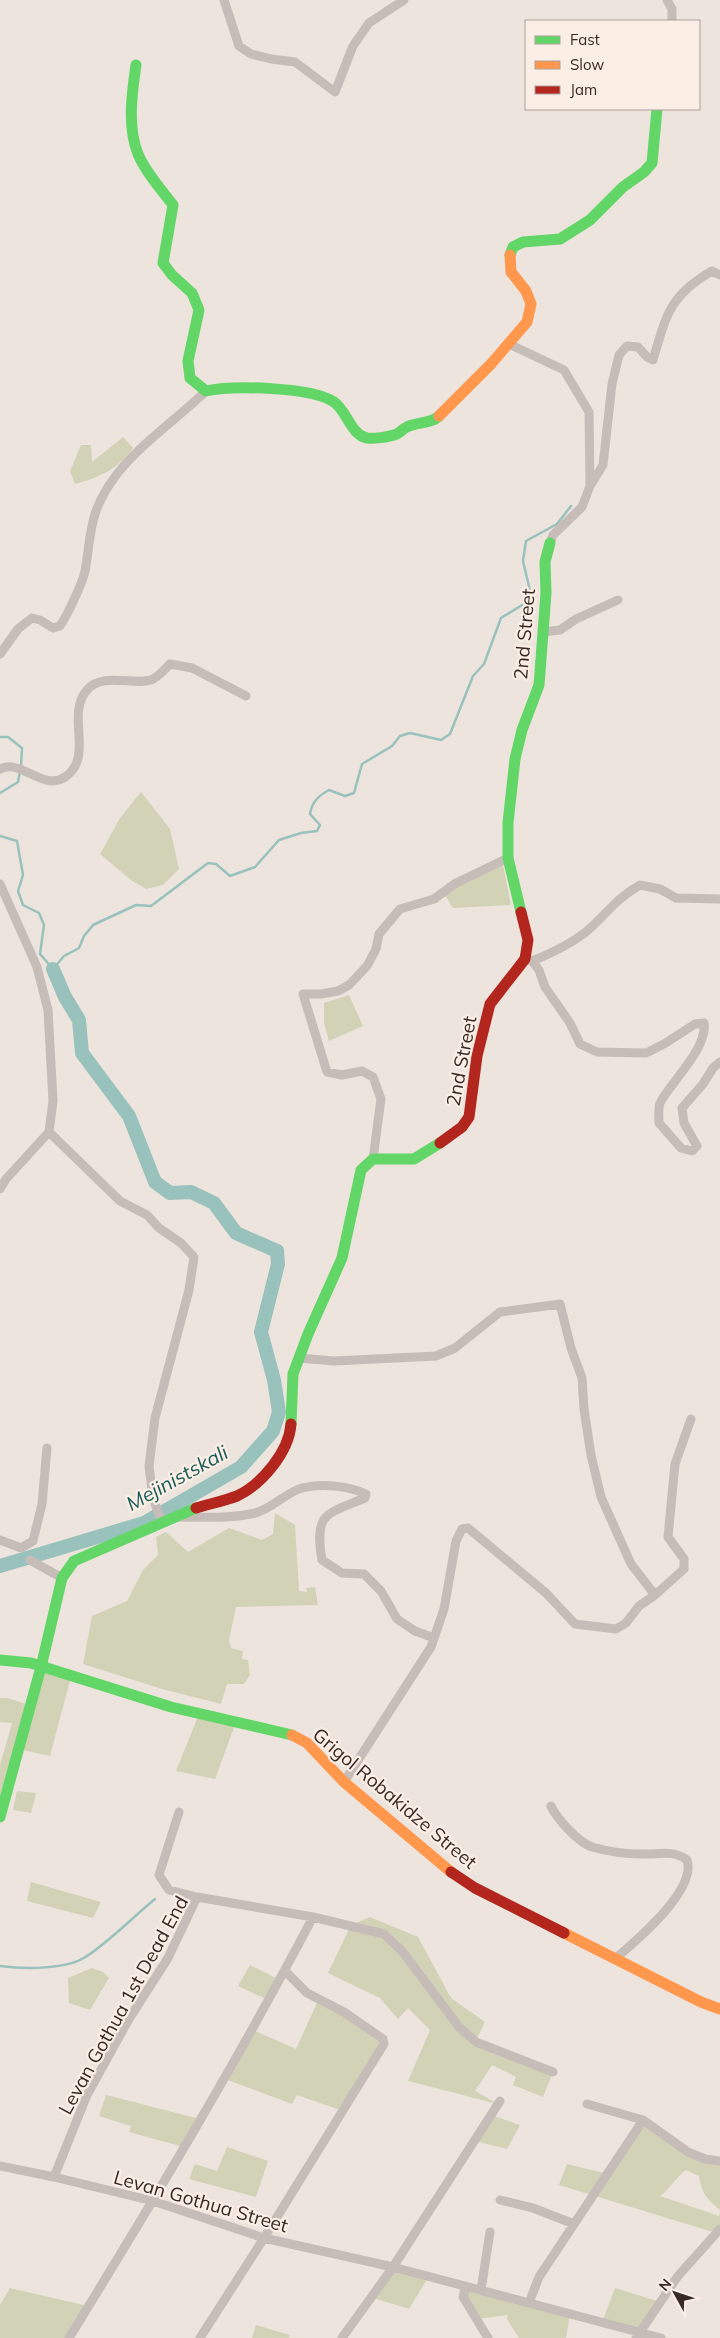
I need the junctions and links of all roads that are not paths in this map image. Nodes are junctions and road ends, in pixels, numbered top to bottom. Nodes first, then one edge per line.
1 (224, 0) edge
2 (404, 0) edge
3 (667, 0) edge
4 (672, 20) edge
5 (136, 65) dead end
6 (656, 110) edge
7 (720, 275) edge
8 (509, 344) junction
9 (206, 391) junction
10 (590, 486) junction
11 (550, 543) joint
12 (618, 600) dead end
13 (543, 632) junction
14 (0, 654) edge
15 (246, 696) dead end
16 (0, 769) edge
17 (508, 858) junction
18 (0, 884) edge
19 (720, 899) edge
20 (529, 960) junction
21 (720, 1062) edge
22 (49, 1132) junction
23 (373, 1159) junction
24 (0, 1189) edge
25 (298, 1358) junction
26 (692, 1418) dead end
27 (47, 1448) dead end
28 (175, 1517) junction
29 (161, 1520) junction
30 (0, 1540) edge
31 (30, 1560) dead end
32 (62, 1578) junction
33 (656, 1595) junction
34 (434, 1638) junction
35 (0, 1660) edge
36 (41, 1666) junction
37 (344, 1782) junction
38 (551, 1806) dead end
39 (179, 1812) dead end
40 (0, 1817) edge
41 (197, 1897) junction
42 (314, 1917) junction
43 (616, 1958) junction
44 (285, 1971) junction
45 (720, 2009) edge
46 (553, 2072) dead end
47 (500, 2101) dead end
48 (588, 2104) dead end
49 (643, 2120) junction
50 (720, 2161) edge
51 (0, 2166) edge
52 (54, 2176) junction
53 (500, 2200) dead end
54 (153, 2201) junction
55 (574, 2224) junction
56 (720, 2229) edge
57 (490, 2232) dead end
58 (264, 2238) junction
59 (393, 2267) junction
60 (466, 2286) junction
61 (481, 2290) junction
62 (529, 2303) junction
63 (638, 2335) edge
64 (485, 2337) edge
65 (69, 2338) edge
66 (200, 2338) edge
67 (342, 2338) edge
68 (661, 2338) edge

1 - 2 street
3 - 4 street
5 - 9 street
6 - 8 street
7 - 10 street
8 - 9 street
8 - 10 street, 2nd Street
9 - 14 street
10 - 11 street, 2nd Street
11 - 13 street, 2nd Street
12 - 13 street
13 - 17 street, 2nd Street
15 - 16 street
17 - 20 street, 2nd Street
17 - 23 street
18 - 22 street
19 - 20 street
20 - 21 street
20 - 23 street, 2nd Street
22 - 24 street
22 - 29 street
23 - 25 street
25 - 28 street
25 - 33 street
26 - 33 street
27 - 30 street
28 - 29 street
28 - 34 street
29 - 32 street
31 - 32 street
32 - 36 street
33 - 34 street
34 - 37 street
35 - 36 street, Grigol Robakidze Street
36 - 37 street, Grigol Robakidze Street
36 - 40 street
37 - 43 street, Grigol Robakidze Street
38 - 43 street
39 - 41 street
41 - 42 street, Levan Gothua 1st Dead End
41 - 52 street, Levan Gothua 1st Dead End
42 - 44 street
42 - 46 street, Levan Gothua 1st Dead End
43 - 45 street, Grigol Robakidze Street
44 - 54 street
44 - 58 street
47 - 59 street
48 - 49 street
49 - 50 street
49 - 55 street
51 - 52 street, Levan Gothua Street
52 - 54 street, Levan Gothua Street
53 - 55 street
54 - 58 street, Levan Gothua Street
54 - 65 street
55 - 62 street
56 - 63 street
57 - 61 street
58 - 59 street, Levan Gothua Street
58 - 66 street
59 - 60 street, Levan Gothua Street
59 - 67 street
60 - 61 street, Levan Gothua Street
60 - 64 street
61 - 62 street, Levan Gothua Street
62 - 63 street, Levan Gothua Street
63 - 68 street, Levan Gothua Street

